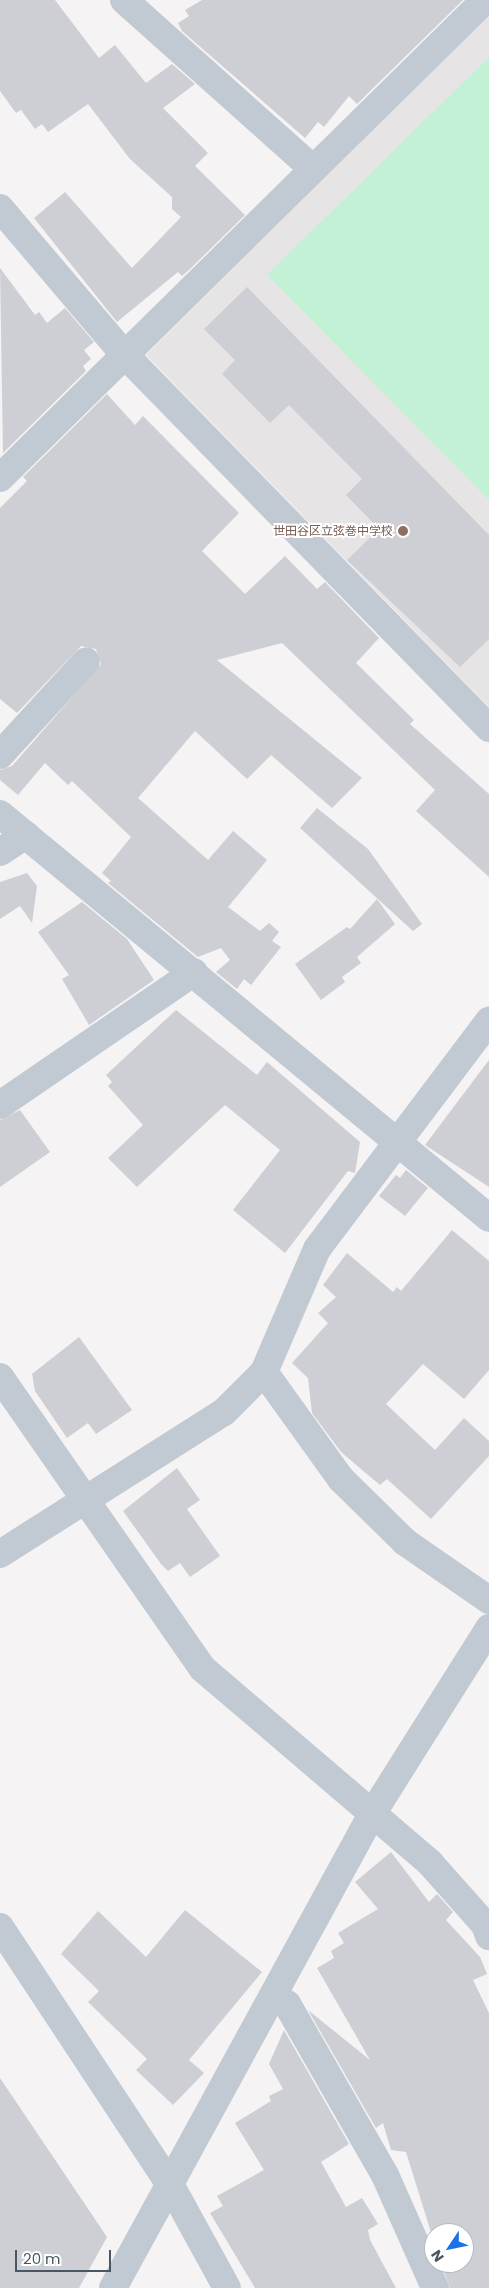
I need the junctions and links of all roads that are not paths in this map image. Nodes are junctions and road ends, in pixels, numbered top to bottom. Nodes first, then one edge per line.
1 (124, 0) edge
2 (475, 4) edge
3 (311, 167) junction
4 (0, 208) edge
5 (123, 353) junction
6 (0, 478) edge
7 (86, 661) dead end
8 (489, 728) edge
9 (0, 755) edge
10 (0, 814) edge
11 (26, 835) junction
12 (0, 852) edge
13 (194, 972) junction
14 (489, 1021) edge
15 (0, 1104) edge
16 (397, 1139) junction
17 (489, 1218) edge
18 (264, 1372) junction
19 (0, 1377) edge
20 (85, 1501) junction
21 (0, 1554) edge
22 (489, 1600) edge
23 (489, 1628) edge
24 (372, 1814) junction
25 (0, 1927) edge
26 (489, 1936) edge
27 (273, 1996) junction
28 (171, 2186) junction
29 (113, 2288) edge
30 (227, 2288) edge
31 (435, 2288) edge

1 - 3 street
2 - 3 street
3 - 5 street
4 - 5 street
5 - 6 street
5 - 8 street
7 - 9 street
10 - 11 street
11 - 12 street
11 - 13 street
13 - 15 street
13 - 16 street
14 - 16 street
16 - 17 street
16 - 18 street
18 - 20 street
18 - 22 street
19 - 20 street
20 - 21 street
20 - 24 street
23 - 24 street
24 - 26 street
24 - 27 street
25 - 28 street
27 - 28 street
27 - 31 street
28 - 29 street
28 - 30 street

